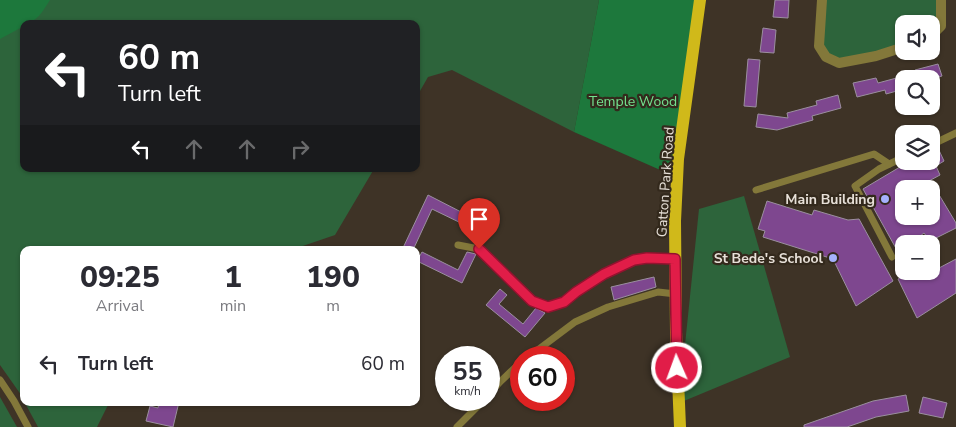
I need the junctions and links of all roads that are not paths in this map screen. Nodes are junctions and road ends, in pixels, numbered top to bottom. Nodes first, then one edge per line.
1 (700, 0) edge
2 (822, 0) edge
3 (941, 0) edge
4 (940, 27) edge
5 (895, 50) edge
6 (956, 133) edge
7 (940, 141) edge
8 (895, 161) edge
9 (889, 164) junction
10 (756, 190) dead end
11 (458, 245) dead end
12 (892, 256) dead end
13 (675, 259) junction
14 (676, 294) junction
15 (543, 346) edge
16 (510, 372) edge
17 (0, 380) edge
18 (500, 381) edge
19 (473, 411) edge
20 (28, 427) edge
21 (457, 427) edge
22 (680, 427) edge

1 - 13 main road, Gatton Park Road
2 - 5 street
3 - 4 street
6 - 7 lane
8 - 9 lane
9 - 10 lane
9 - 12 lane
11 - 13 lane
13 - 14 main road, Gatton Park Road
14 - 15 lane
14 - 22 main road, Gatton Park Road
16 - 18 lane
17 - 20 lane
19 - 21 lane

